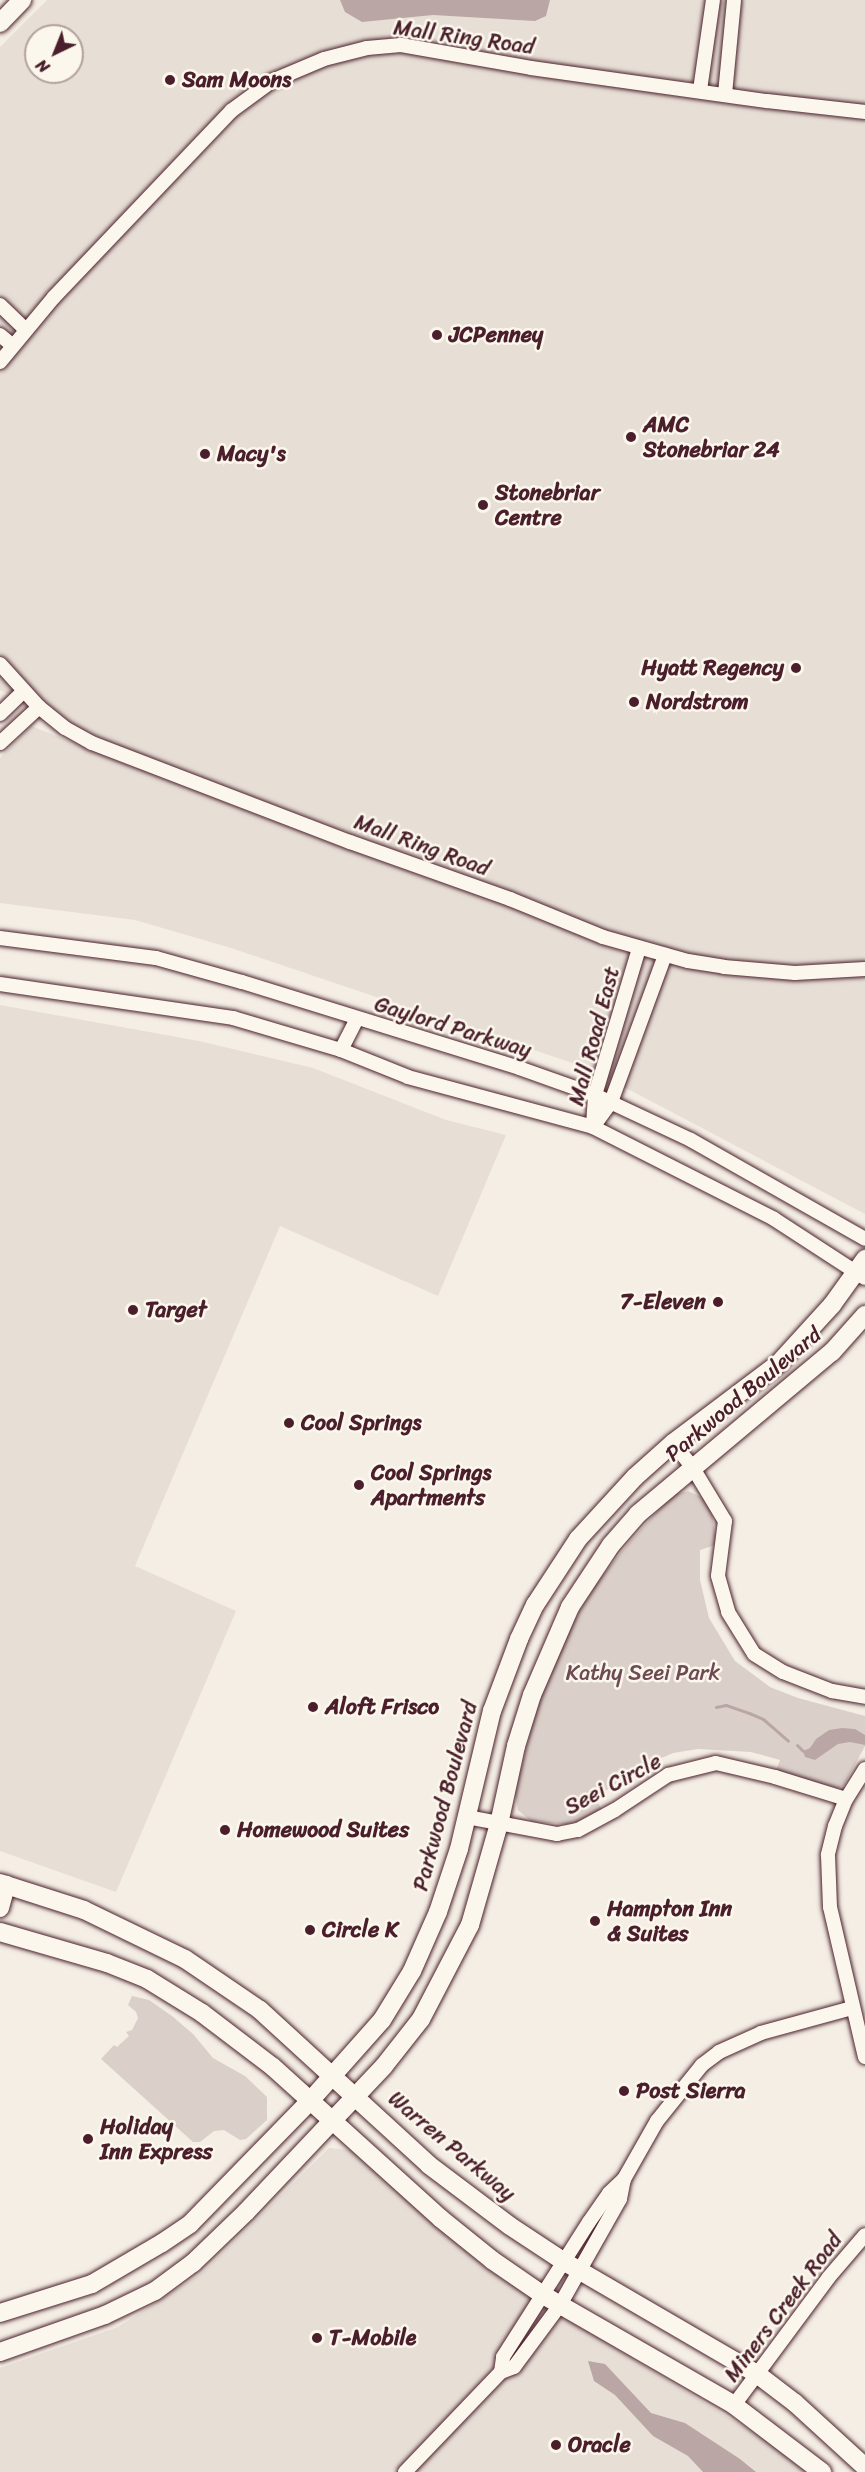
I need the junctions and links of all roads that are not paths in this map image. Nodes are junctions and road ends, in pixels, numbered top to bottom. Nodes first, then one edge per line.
1 (22, 0) edge
2 (713, 0) edge
3 (734, 0) edge
4 (0, 23) edge
5 (700, 90) junction
6 (725, 94) junction
7 (865, 112) edge
8 (0, 305) edge
9 (25, 329) junction
10 (0, 335) edge
11 (12, 345) junction
12 (0, 362) edge
13 (0, 664) edge
14 (23, 692) junction
15 (39, 707) junction
16 (0, 714) edge
17 (0, 743) edge
18 (0, 938) edge
19 (639, 948) junction
20 (665, 955) junction
21 (865, 969) edge
22 (0, 984) edge
23 (357, 1019) junction
24 (341, 1050) junction
25 (595, 1095) junction
26 (611, 1102) junction
27 (593, 1127) junction
28 (865, 1239) edge
29 (862, 1269) edge
30 (865, 1315) edge
31 (672, 1443) junction
32 (693, 1468) junction
33 (865, 1697) edge
34 (865, 1769) edge
35 (846, 1799) junction
36 (467, 1817) junction
37 (499, 1824) junction
38 (3, 1884) edge
39 (0, 1908) edge
40 (0, 1932) edge
41 (852, 2008) junction
42 (865, 2057) edge
43 (333, 2076) junction
44 (356, 2096) junction
45 (310, 2101) junction
46 (333, 2121) junction
47 (624, 2179) junction
48 (865, 2235) edge
49 (563, 2261) junction
50 (579, 2271) junction
51 (92, 2284) junction
52 (543, 2295) junction
53 (560, 2305) junction
54 (0, 2313) edge
55 (105, 2315) junction
56 (0, 2352) edge
57 (501, 2372) junction
58 (757, 2374) junction
59 (734, 2405) junction
60 (865, 2466) edge
61 (405, 2472) edge
62 (822, 2472) edge

1 - 4 main road
2 - 5 street
3 - 6 street
5 - 6 street, Mall Ring Road
5 - 9 street, Mall Ring Road
6 - 7 street, Mall Ring Road
8 - 9 street
9 - 11 street, Mall Ring Road
10 - 11 street
11 - 12 street, Mall Ring Road
13 - 14 street, Mall Ring Road
14 - 15 street, Mall Ring Road
14 - 16 street
15 - 17 street
15 - 19 street, Mall Ring Road
18 - 23 street, Gaylord Parkway
19 - 20 street, Mall Ring Road
19 - 25 street, Mall Road East
20 - 21 street, Mall Ring Road
20 - 26 street, Mall Road East
22 - 24 street
23 - 24 street
23 - 25 street, Gaylord Parkway
24 - 27 street
25 - 26 street, Gaylord Parkway
25 - 27 street, Mall Road East
26 - 27 street, Mall Road East
26 - 28 street, Gaylord Parkway
27 - 29 street
29 - 31 main road, Parkwood Boulevard
30 - 32 main road, Parkwood Boulevard
31 - 32 street
31 - 36 main road, Parkwood Boulevard
32 - 33 street
32 - 37 main road, Parkwood Boulevard
34 - 35 street
35 - 37 street, Seei Circle
35 - 41 street
36 - 37 street, Seei Circle
36 - 43 main road, Parkwood Boulevard
37 - 44 main road, Parkwood Boulevard
38 - 39 main road
38 - 43 main road, Warren Parkway
40 - 45 main road
41 - 42 street
41 - 47 street
43 - 44 main road, Warren Parkway
43 - 45 main road, Parkwood Boulevard
44 - 46 main road, Parkwood Boulevard
44 - 49 main road, Warren Parkway
45 - 46 main road
45 - 51 main road, Parkwood Boulevard
46 - 52 main road
46 - 55 main road, Parkwood Boulevard
47 - 49 street
47 - 50 street
48 - 58 street, Miners Creek Road
49 - 50 main road, Warren Parkway
49 - 52 street
50 - 53 street
50 - 58 main road, Warren Parkway
51 - 54 main road, Parkwood Boulevard
51 - 55 main road
52 - 53 main road
52 - 57 street
53 - 57 street
53 - 59 main road
55 - 56 main road, Parkwood Boulevard
57 - 61 street
58 - 59 street, Miners Creek Road
58 - 60 main road, Warren Parkway
59 - 62 main road

